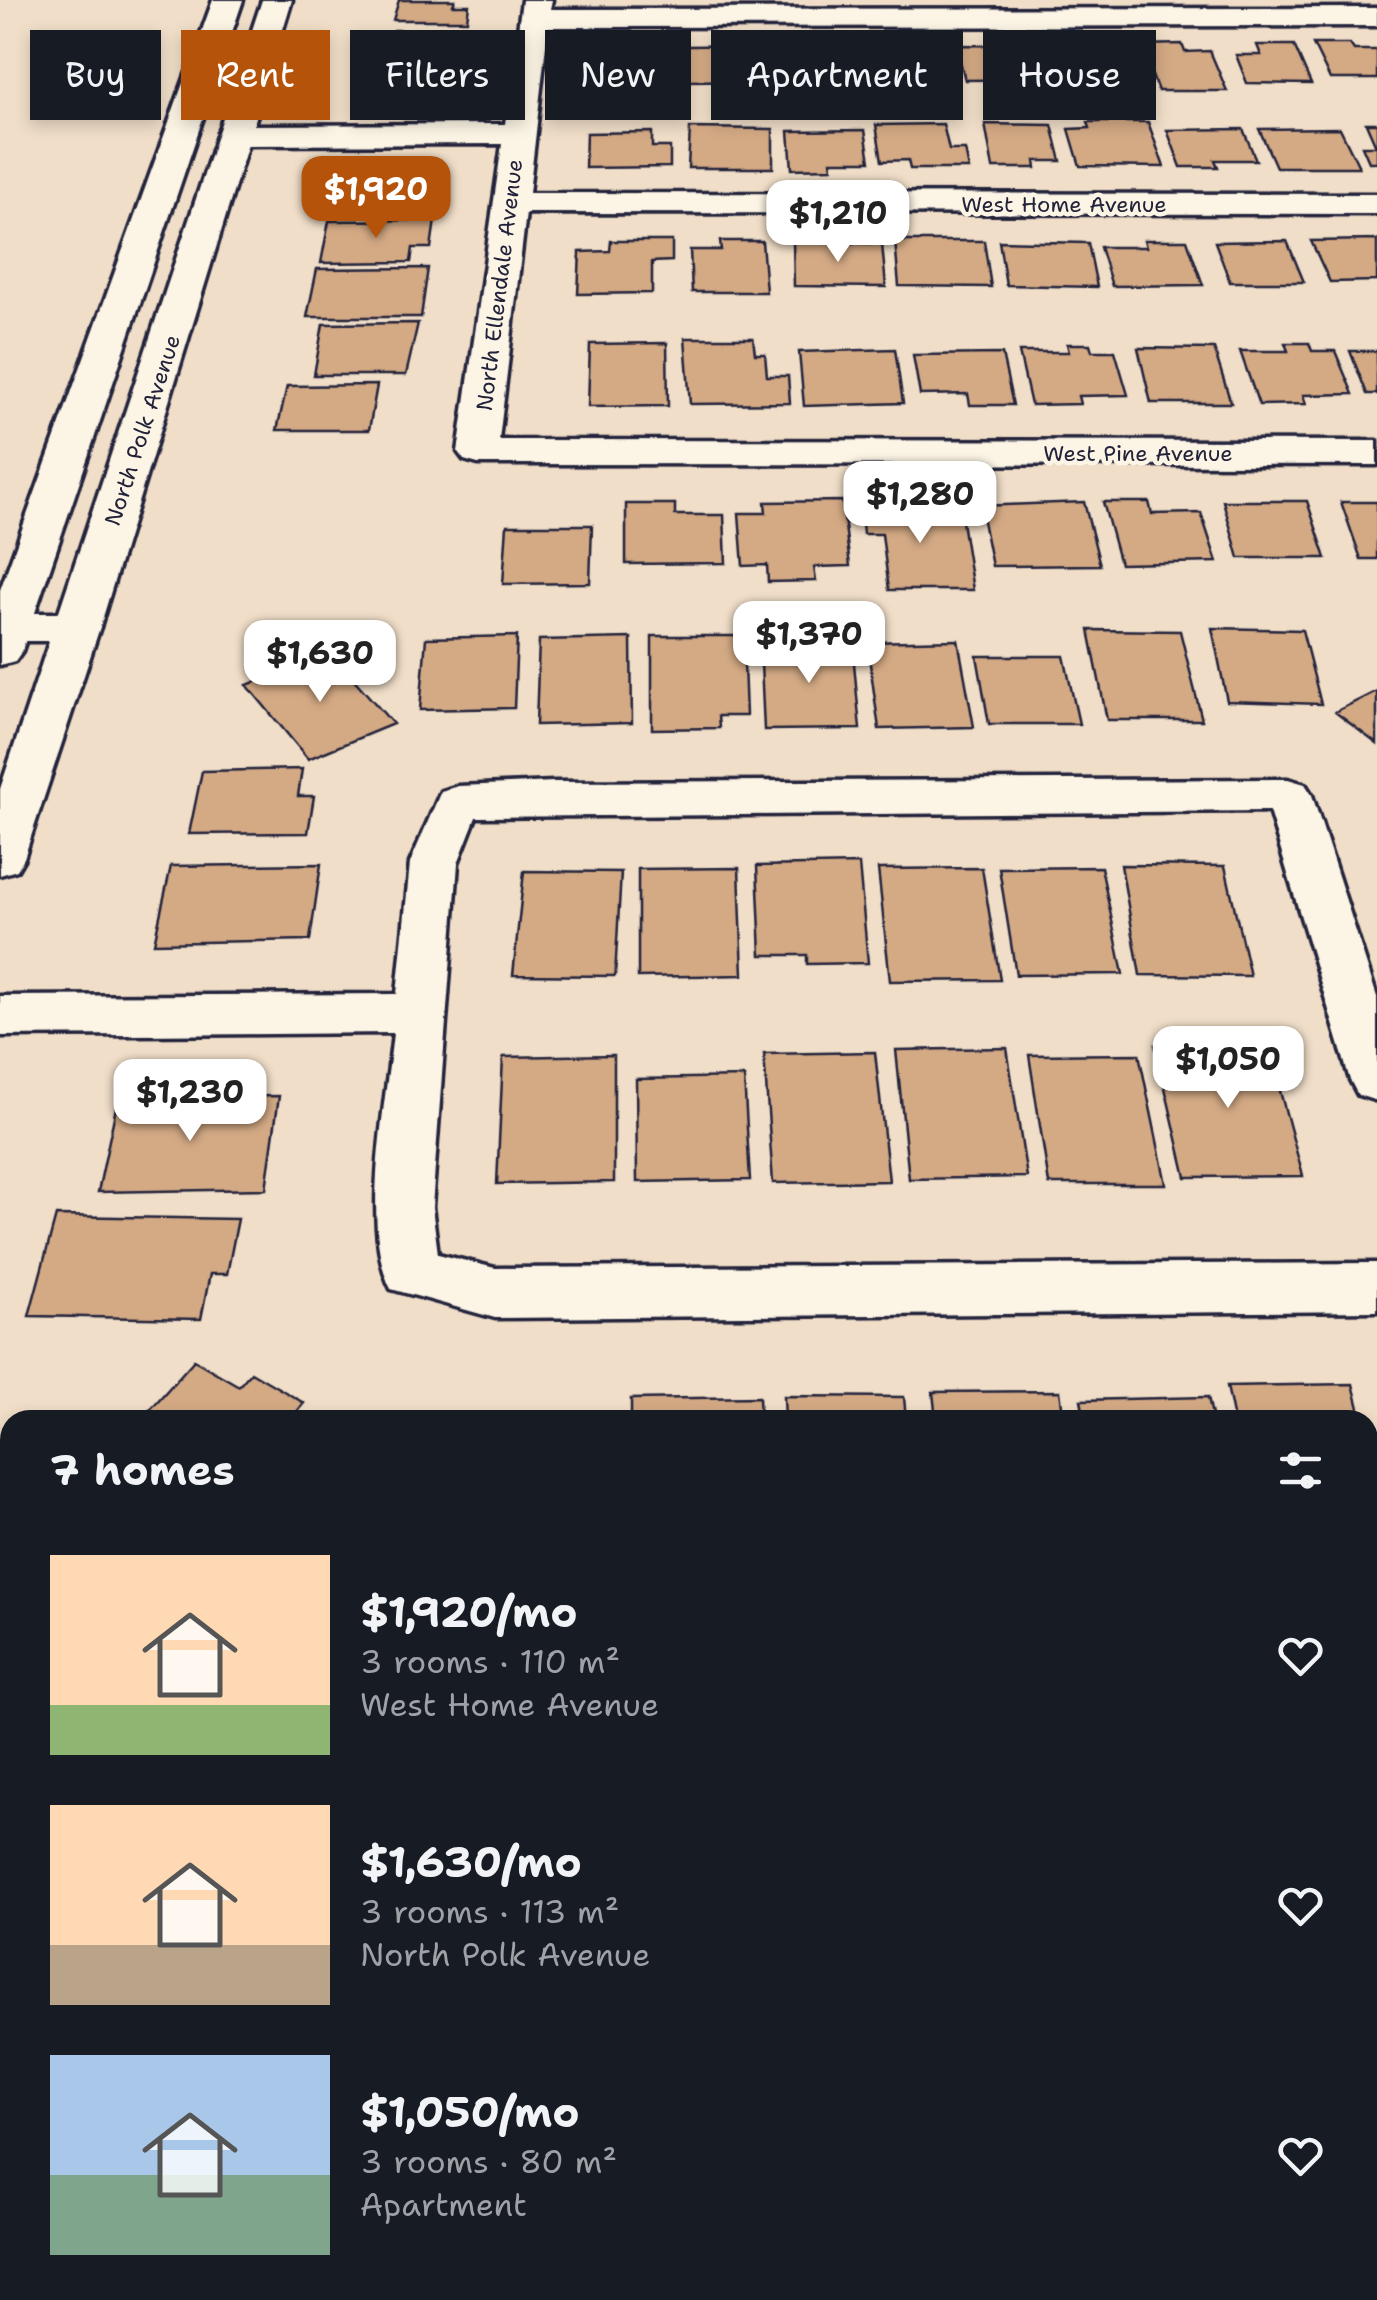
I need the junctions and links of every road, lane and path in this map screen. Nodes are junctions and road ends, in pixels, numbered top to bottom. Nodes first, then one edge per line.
1 (228, 0) edge
2 (236, 0) edge
3 (278, 0) edge
4 (1369, 0) edge
5 (536, 9) edge
6 (979, 9) edge
7 (1377, 16) edge
8 (518, 134) junction
9 (236, 135) junction
10 (510, 203) junction
11 (1377, 204) edge
12 (478, 452) joint
13 (1377, 453) edge
14 (78, 627) junction
15 (3, 635) edge
16 (0, 858) edge
17 (422, 1013) junction
18 (0, 1016) edge
19 (1377, 1080) edge
20 (1377, 1287) edge

1 - 15 street
2 - 9 street
3 - 9 street, North Polk Avenue
4 - 7 street
5 - 6 street
5 - 8 street, North Ellendale Avenue
6 - 7 street
8 - 9 street
8 - 10 street, North Ellendale Avenue
9 - 14 street, North Polk Avenue
10 - 11 street, West Home Avenue
10 - 12 street, North Ellendale Avenue
12 - 13 street, West Pine Avenue
14 - 15 street
14 - 16 street, North Polk Avenue
17 - 18 street
17 - 19 street
17 - 20 street

